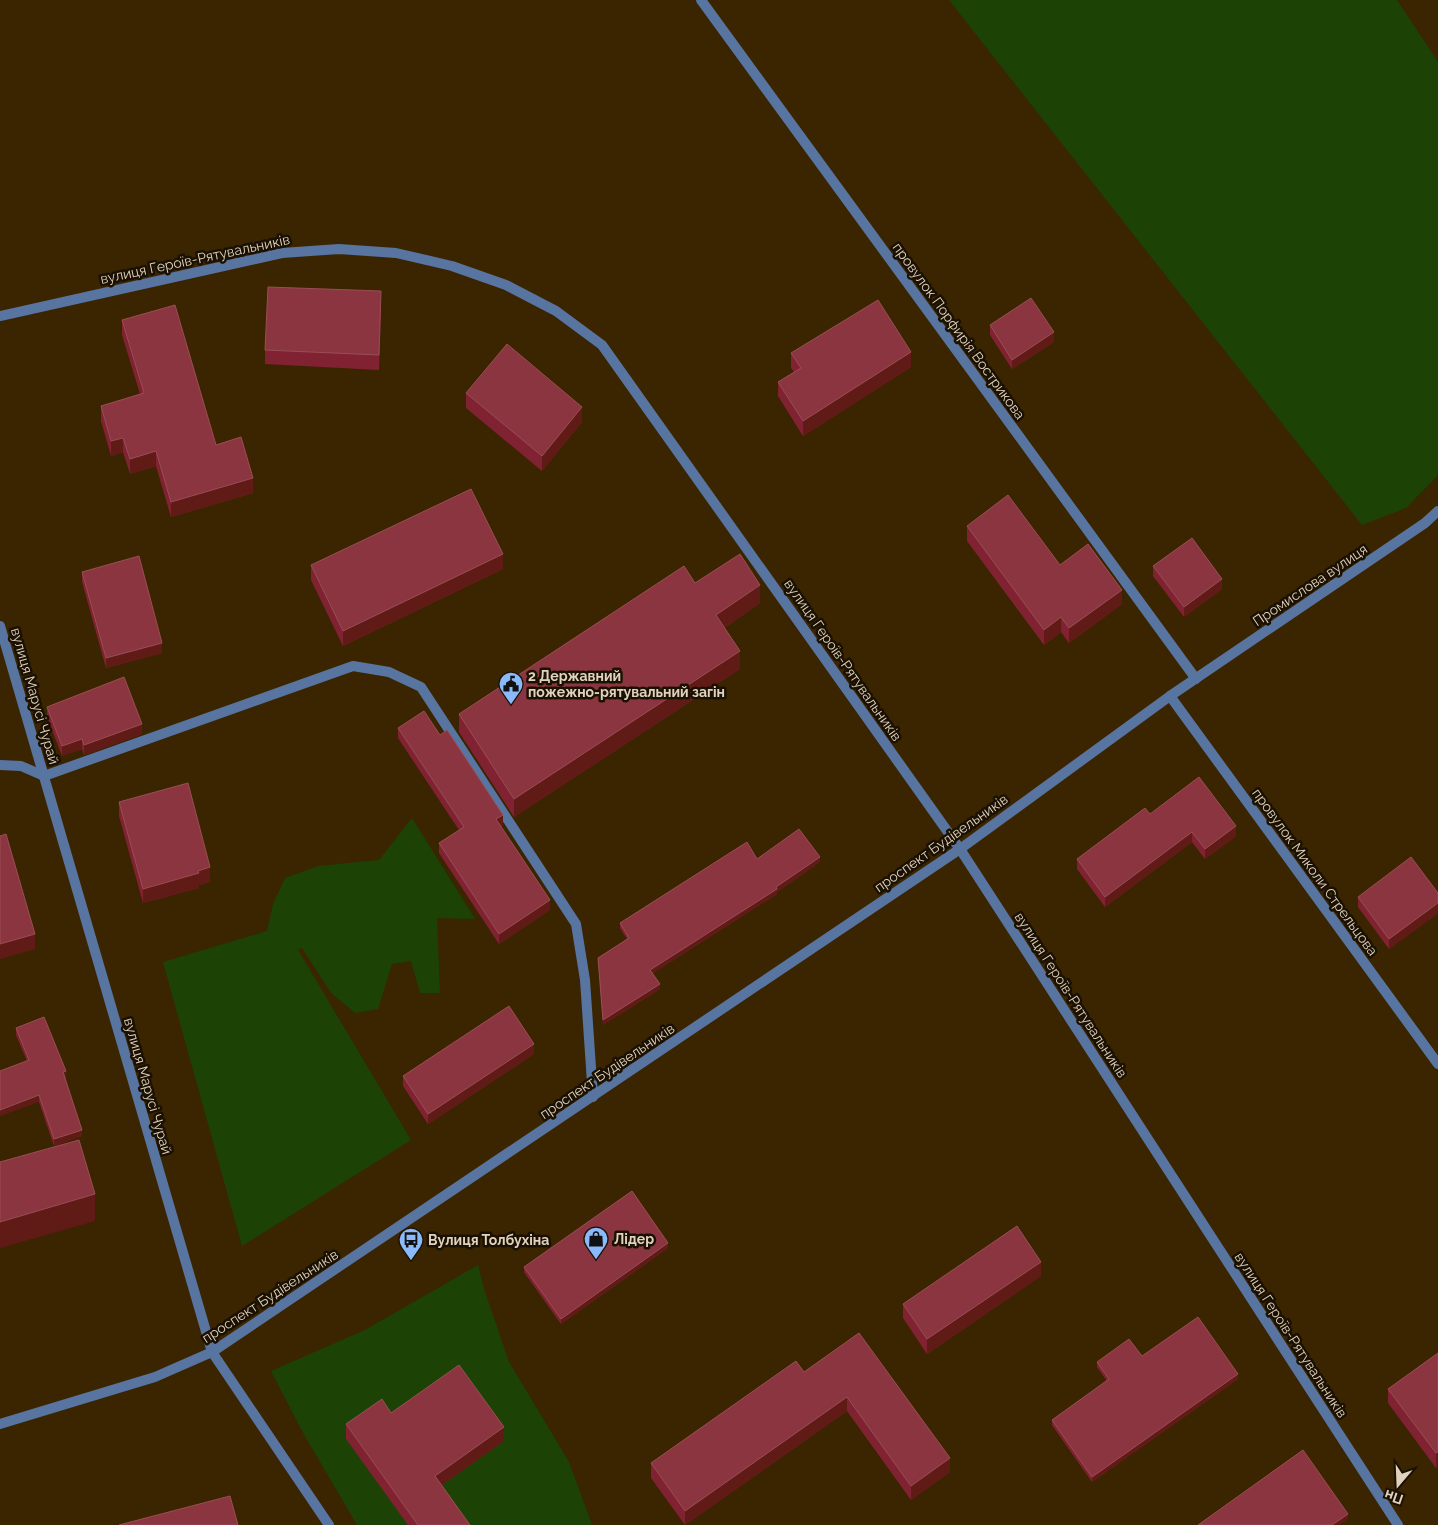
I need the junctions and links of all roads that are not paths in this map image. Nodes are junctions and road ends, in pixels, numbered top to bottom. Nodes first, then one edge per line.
1 (701, 0) edge
2 (0, 316) edge
3 (1438, 512) edge
4 (0, 626) edge
5 (1196, 679) junction
6 (1170, 696) junction
7 (0, 765) edge
8 (44, 776) junction
9 (960, 849) junction
10 (1438, 1064) edge
11 (593, 1097) junction
12 (212, 1352) junction
13 (0, 1424) edge
14 (329, 1525) edge
15 (1398, 1525) edge

1 - 5 street, провулок Порфирія Вострикова
2 - 9 street, вулиця Героїв-Рятувальників
3 - 5 street, Промислова вулиця
4 - 8 street, вулиця Марусі Чурай
5 - 6 street, проспект Будівельників
6 - 9 street, проспект Будівельників
6 - 10 street, провулок Миколи Стрельцова
7 - 8 street
8 - 11 street
8 - 12 street, вулиця Марусі Чурай
9 - 11 street, проспект Будівельників
9 - 15 street, вулиця Героїв-Рятувальників
11 - 12 street, проспект Будівельників
12 - 13 street, проспект Будівельників
12 - 14 street, вулиця Марусі Чурай

